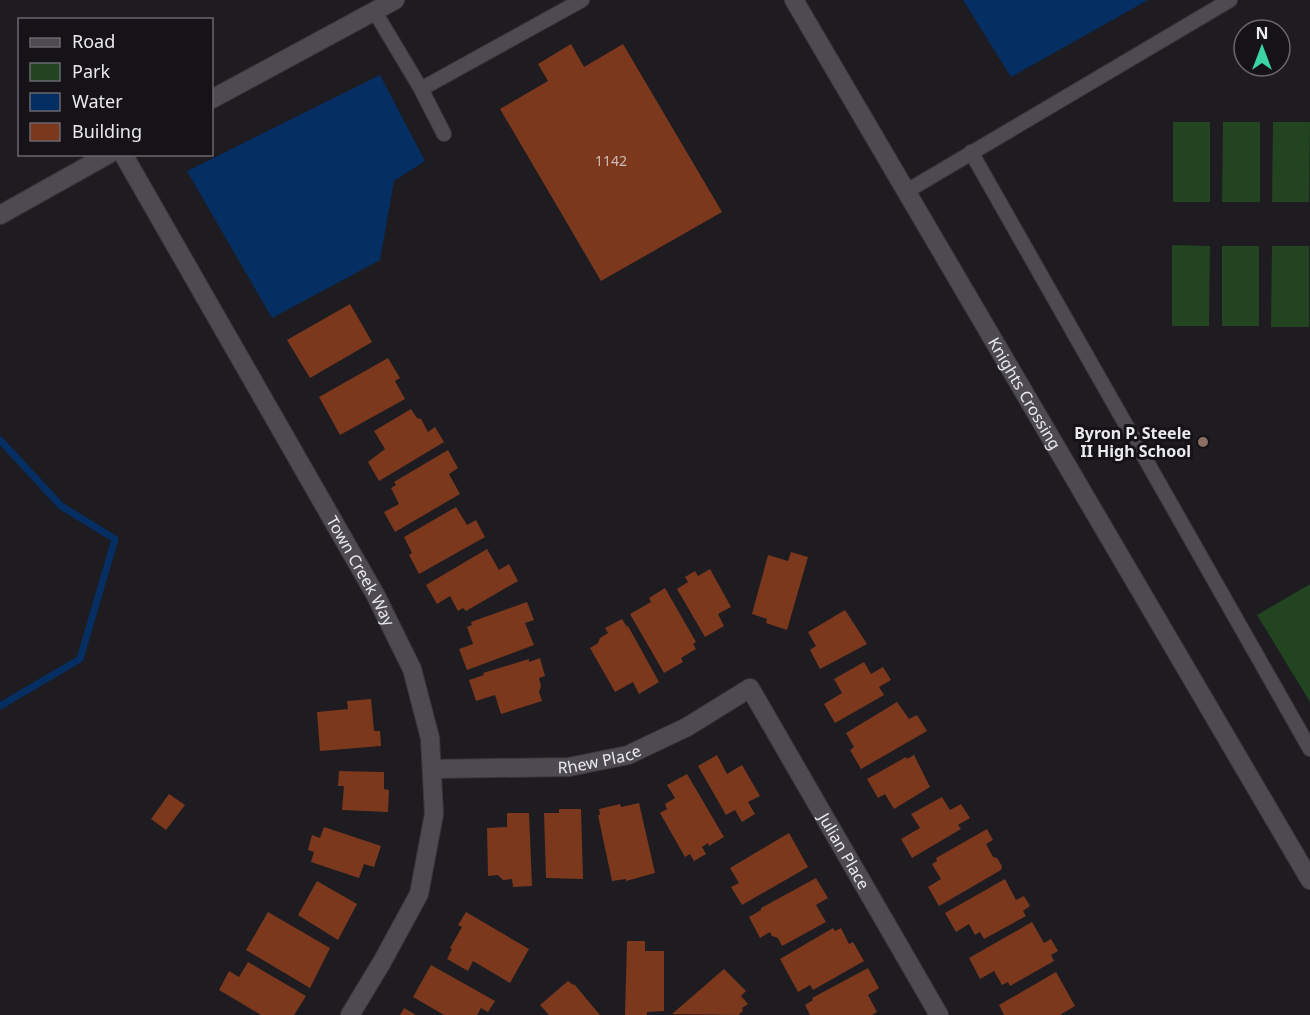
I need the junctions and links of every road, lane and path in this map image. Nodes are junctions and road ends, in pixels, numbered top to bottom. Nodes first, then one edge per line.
1 (395, 0) edge
2 (582, 0) edge
3 (794, 0) edge
4 (1230, 0) edge
5 (375, 12) junction
6 (421, 89) junction
7 (213, 98) edge
8 (444, 134) dead end
9 (971, 152) junction
10 (105, 156) edge
11 (124, 156) edge
12 (907, 191) junction
13 (0, 215) edge
14 (750, 688) joint
15 (1310, 749) edge
16 (432, 769) junction
17 (1310, 880) edge
18 (350, 1015) edge
19 (939, 1015) edge

1 - 5 street
2 - 6 lane
3 - 12 street, Knights Crossing
4 - 9 lane
5 - 6 lane
5 - 7 street
6 - 8 lane
9 - 12 lane
9 - 15 lane
10 - 13 street
11 - 16 street, Town Creek Way
12 - 17 street, Knights Crossing
14 - 16 street, Rhew Place
14 - 19 street, Julian Place
16 - 18 street, Town Creek Way

